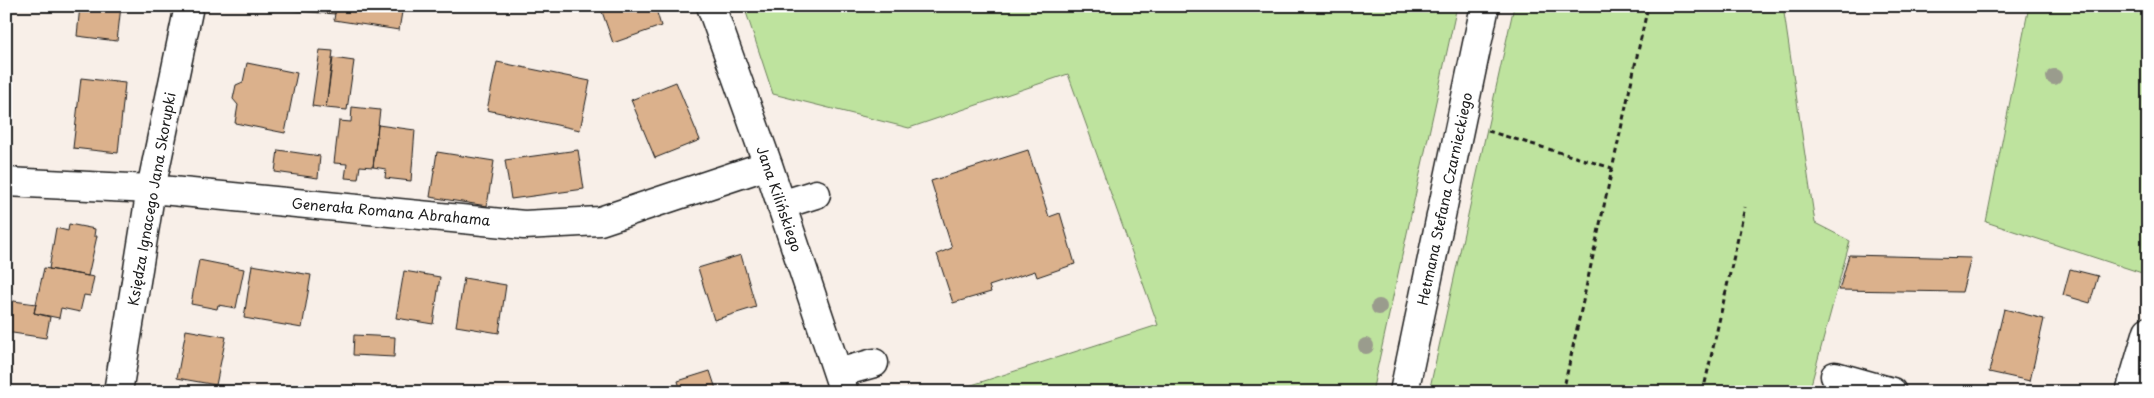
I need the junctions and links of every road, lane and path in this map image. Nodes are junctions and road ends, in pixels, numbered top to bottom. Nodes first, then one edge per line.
1 (189, 6) edge
2 (711, 6) edge
3 (1485, 6) edge
4 (1648, 6) edge
5 (1487, 131) dead end
6 (768, 166) junction
7 (1612, 168) junction
8 (6, 182) edge
9 (151, 189) junction
10 (816, 194) dead end
11 (781, 204) junction
12 (1745, 207) dead end
13 (2148, 332) edge
14 (874, 363) dead end
15 (1835, 376) dead end
16 (841, 382) edge
17 (118, 392) edge
18 (1404, 392) edge
19 (1563, 392) edge
20 (1703, 392) edge
21 (1892, 392) edge
22 (2130, 392) edge

1 - 9 street, Księdza Ignacego Jana Skorupki
2 - 6 street, Jana Kilińskiego
3 - 18 street, Hetmana Stefana Czarnieckiego
4 - 7 path
5 - 7 path
6 - 9 street, Generała Romana Abrahama
6 - 11 street, Jana Kilińskiego
7 - 19 path
8 - 9 street, Generała Romana Abrahama
9 - 17 street, Księdza Ignacego Jana Skorupki
10 - 11 street
11 - 16 street, Jana Kilińskiego
12 - 20 path
13 - 22 street
14 - 16 street
15 - 21 street

